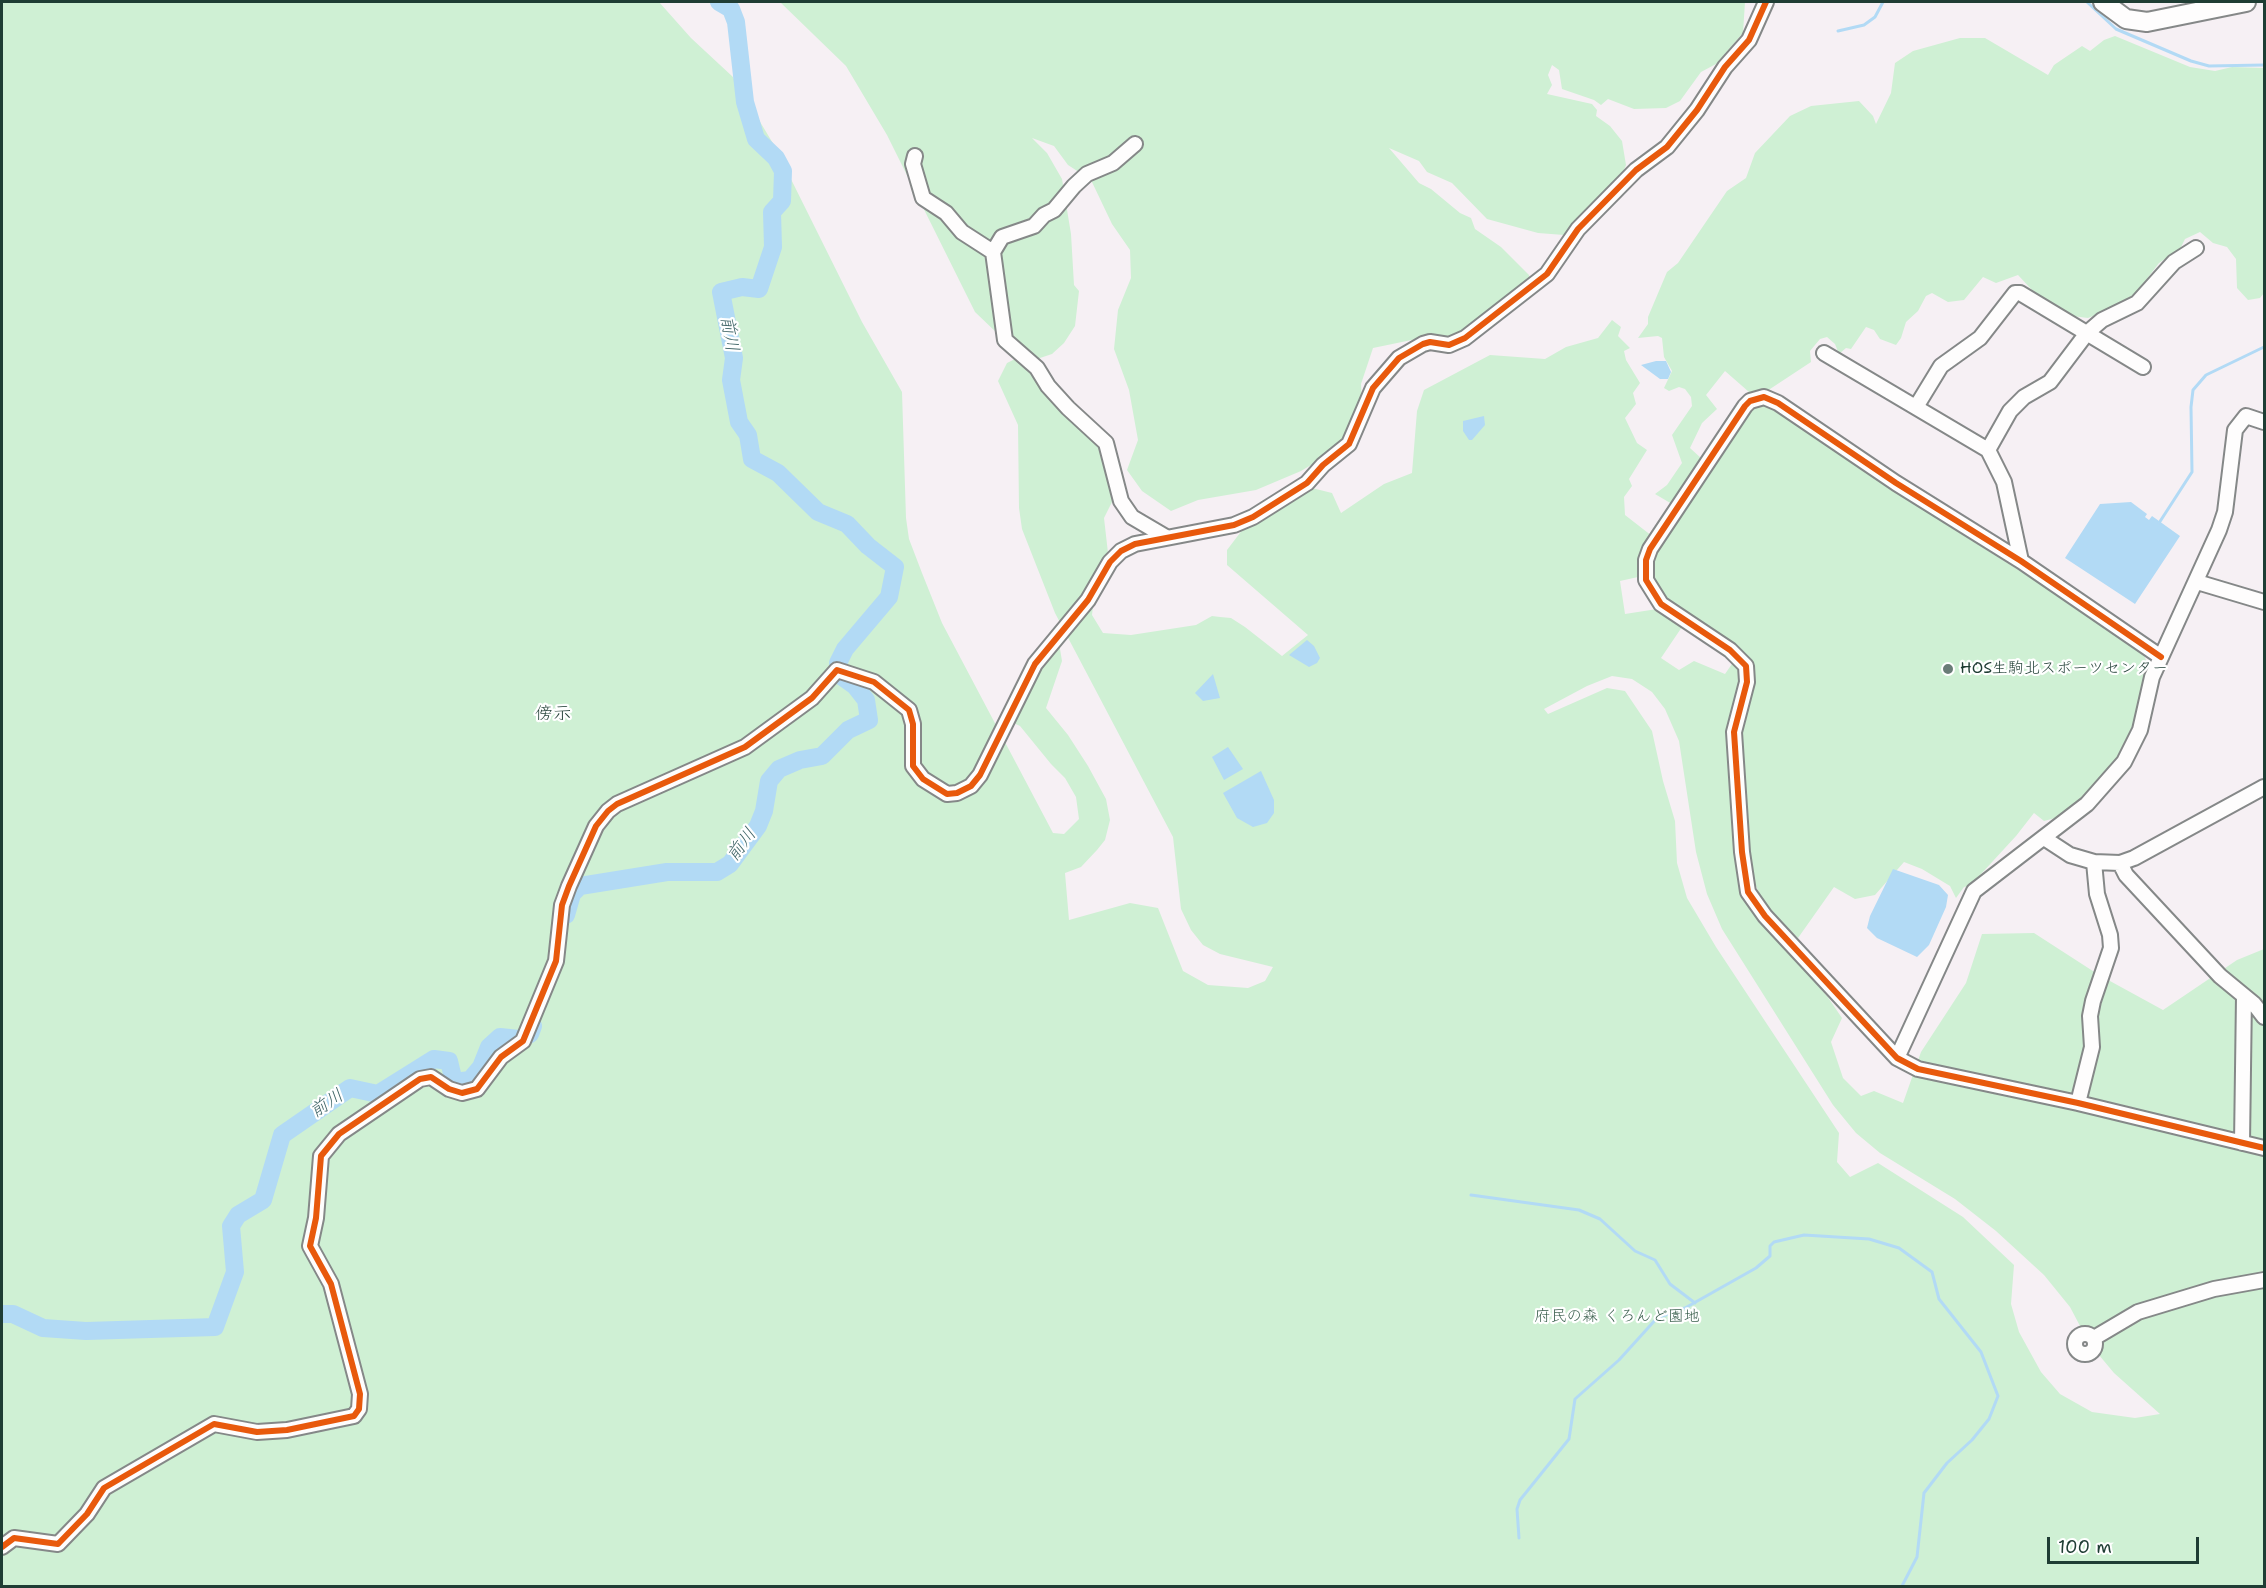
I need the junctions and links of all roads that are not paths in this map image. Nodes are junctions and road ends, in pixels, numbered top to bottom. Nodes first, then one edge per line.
1 (1766, 2) edge
2 (2103, 2) edge
3 (2246, 2) edge
4 (1135, 144) dead end
5 (915, 156) dead end
6 (2196, 248) dead end
7 (993, 252) junction
8 (2087, 333) junction
9 (1824, 352) dead end
10 (2143, 367) dead end
11 (1916, 407) junction
12 (2265, 422) edge
13 (1988, 450) junction
14 (1166, 537) junction
15 (2021, 561) junction
16 (2197, 582) junction
17 (2265, 602) edge
18 (2161, 657) junction
19 (2265, 787) edge
20 (2044, 838) junction
21 (2094, 862) junction
22 (2120, 863) junction
23 (2244, 996) junction
24 (2265, 1017) edge
25 (1897, 1058) junction
26 (2078, 1103) junction
27 (2242, 1143) junction
28 (2265, 1148) edge
29 (2265, 1280) edge
30 (2094, 1338) dead end
31 (2, 1547) edge

1 - 14 street
2 - 3 main road
4 - 7 street
5 - 7 street
6 - 8 street
7 - 14 street
8 - 10 street
8 - 11 street
8 - 13 street
9 - 11 street
11 - 13 street
12 - 16 street
13 - 15 street
14 - 31 street
15 - 18 street
15 - 25 street
16 - 17 street
16 - 18 street
18 - 20 street
19 - 22 street
20 - 21 street
20 - 25 street
21 - 22 street
21 - 26 street
22 - 23 street
23 - 24 street
23 - 27 street
25 - 26 street
26 - 27 street
27 - 28 street
29 - 30 street

